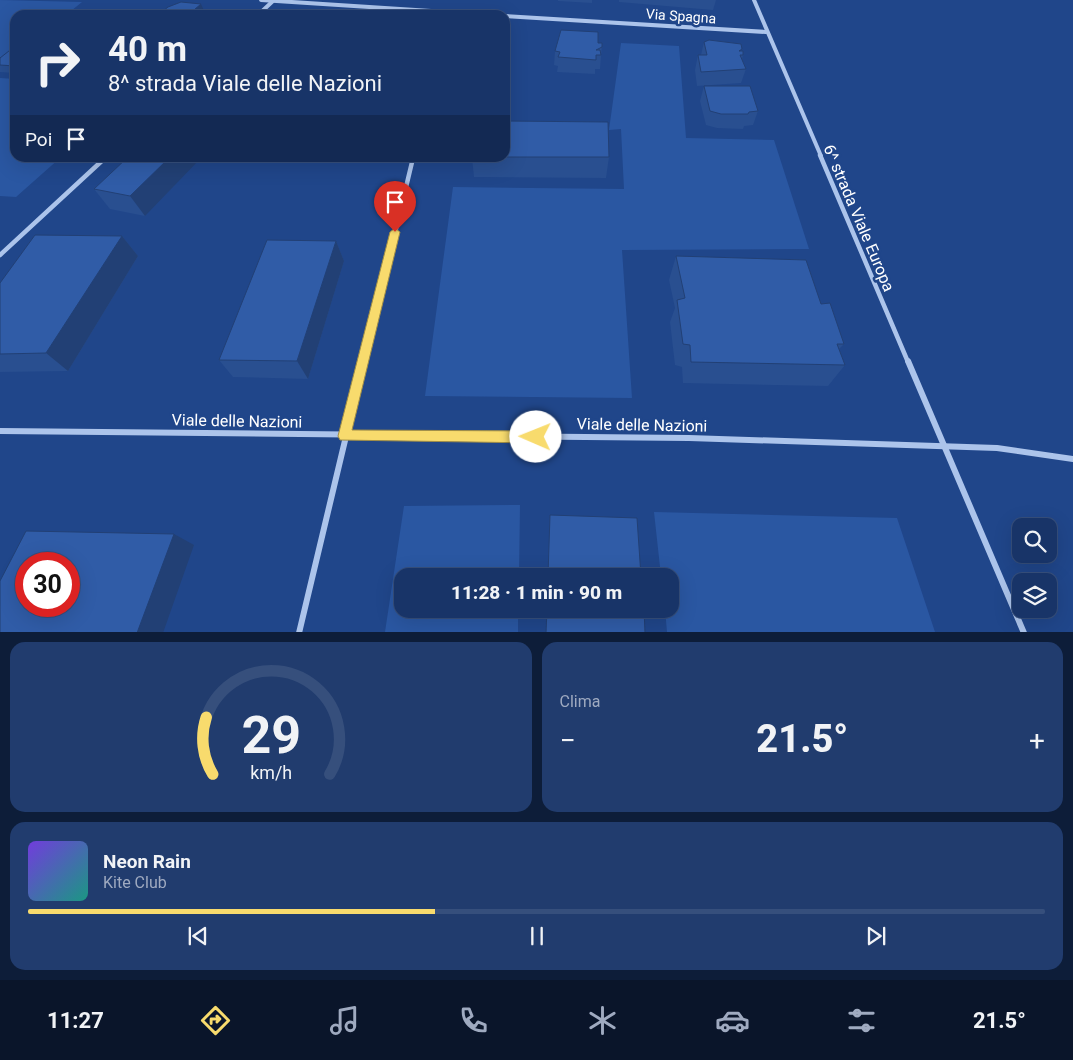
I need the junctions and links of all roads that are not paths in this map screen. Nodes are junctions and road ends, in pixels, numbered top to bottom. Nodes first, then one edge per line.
1 (260, 0) edge
2 (274, 0) edge
3 (754, 0) edge
4 (263, 10) edge
5 (399, 10) edge
6 (510, 16) edge
7 (766, 32) junction
8 (101, 162) edge
9 (412, 162) edge
10 (0, 255) edge
11 (0, 432) edge
12 (344, 436) junction
13 (943, 445) junction
14 (1073, 459) edge
15 (299, 632) edge
16 (1024, 632) edge

1 - 2 street
2 - 4 street
2 - 5 street
3 - 7 street, 6^ strada Viale Europa
6 - 7 street, Via Spagna
7 - 13 street, 6^ strada Viale Europa
8 - 10 street
9 - 12 street
11 - 12 street, Viale delle Nazioni
12 - 13 street, Viale delle Nazioni
12 - 15 street
13 - 14 street, Viale delle Nazioni
13 - 16 street, 6^ strada Viale Europa

